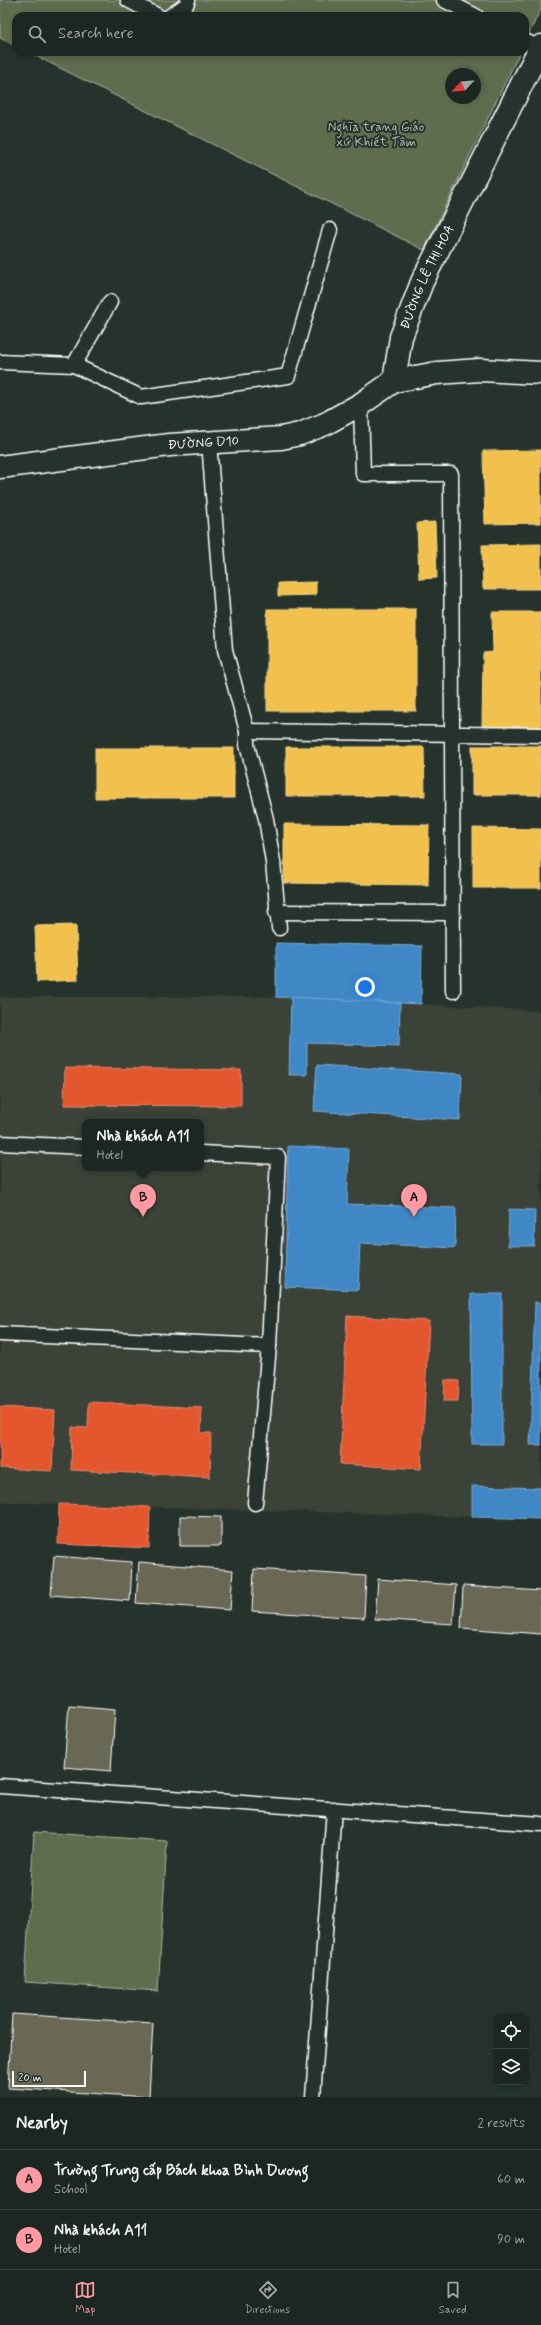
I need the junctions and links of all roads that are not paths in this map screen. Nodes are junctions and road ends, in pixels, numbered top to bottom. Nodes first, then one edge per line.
1 (128, 0) edge
2 (188, 0) edge
3 (444, 0) edge
4 (150, 12) edge
5 (176, 12) edge
6 (468, 12) edge
7 (535, 45) edge
8 (330, 230) dead end
9 (110, 302) dead end
10 (0, 362) edge
11 (74, 365) junction
12 (541, 373) edge
13 (394, 381) junction
14 (361, 404) junction
15 (209, 442) junction
16 (0, 467) edge
17 (247, 731) junction
18 (452, 734) junction
19 (541, 735) edge
20 (276, 912) junction
21 (452, 913) junction
22 (279, 928) dead end
23 (453, 991) dead end
24 (0, 1143) edge
25 (82, 1147) edge
26 (204, 1153) edge
27 (0, 1334) edge
28 (269, 1346) junction
29 (255, 1503) dead end
30 (0, 1786) edge
31 (334, 1809) junction
32 (541, 1824) edge
33 (313, 2097) edge

1 - 4 lane
2 - 5 lane
3 - 6 lane
7 - 13 street, ĐƯỜNG LÊ THỊ HOA
8 - 11 lane
9 - 11 lane
10 - 11 lane
12 - 13 street
13 - 14 street, ĐƯỜNG D10
14 - 15 street, ĐƯỜNG D10
14 - 18 lane
15 - 16 street, ĐƯỜNG D10
15 - 17 lane
17 - 18 lane
17 - 20 lane
18 - 19 lane
18 - 21 lane
20 - 21 lane
20 - 22 lane
21 - 23 lane
24 - 25 lane
26 - 28 lane
27 - 28 lane
28 - 29 lane
30 - 31 lane
31 - 32 lane
31 - 33 lane

